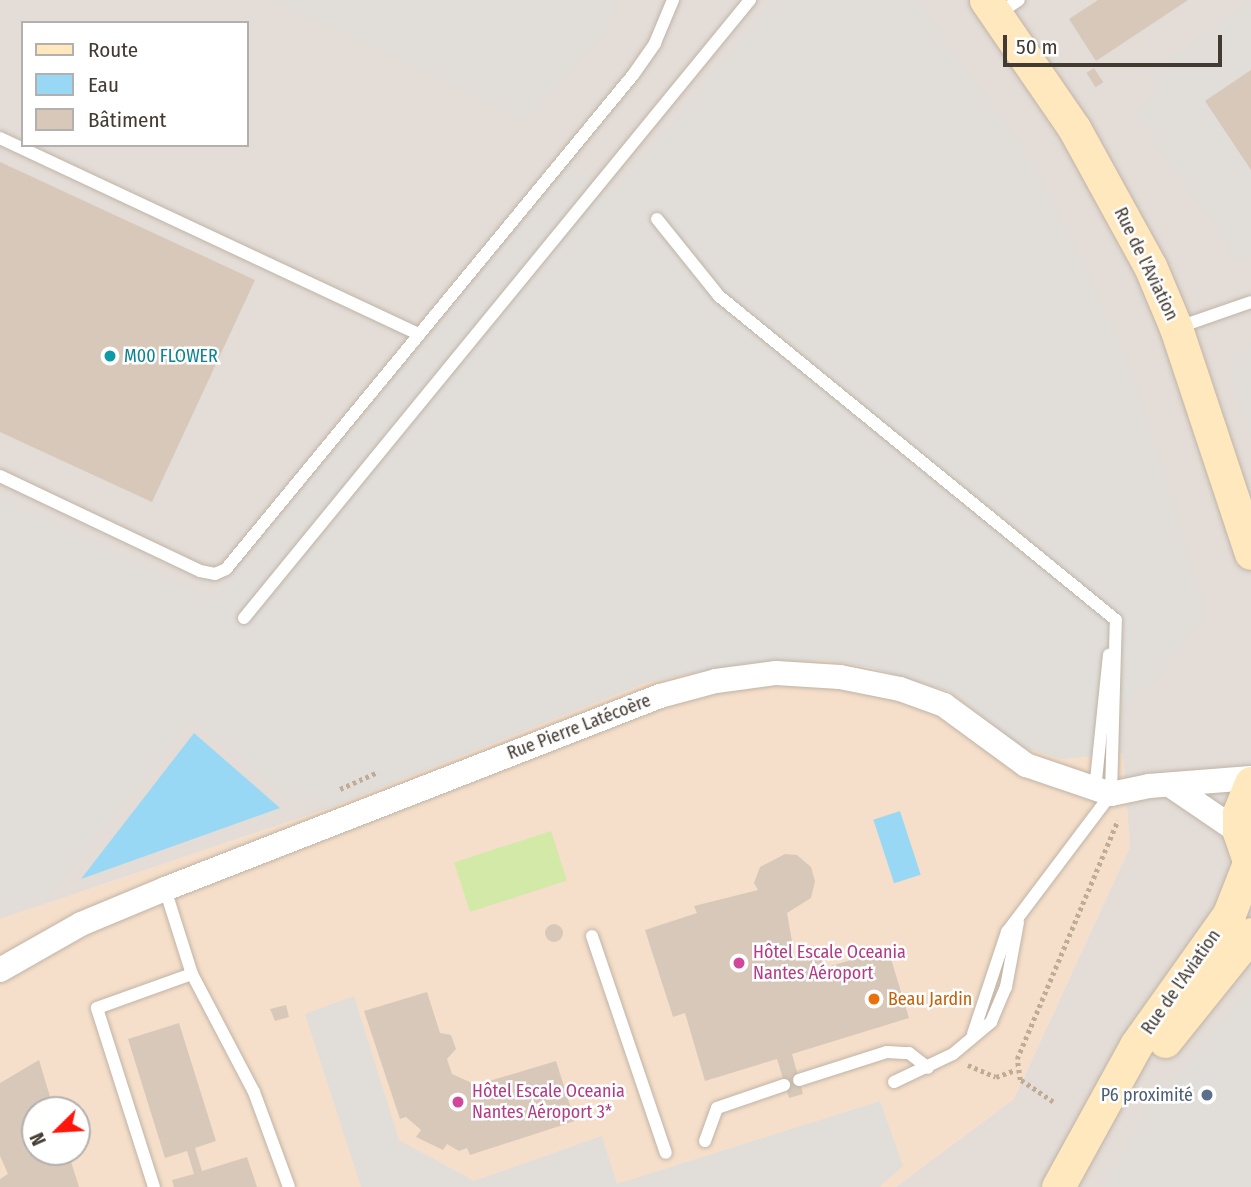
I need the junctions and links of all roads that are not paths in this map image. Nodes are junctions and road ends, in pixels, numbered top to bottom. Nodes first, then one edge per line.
1 (673, 0) edge
2 (750, 0) edge
3 (1001, 5) edge
4 (0, 138) edge
5 (657, 219) dead end
6 (1251, 302) edge
7 (1176, 328) junction
8 (419, 334) junction
9 (0, 476) edge
10 (1251, 553) edge
11 (244, 618) dead end
12 (1251, 780) edge
13 (1170, 785) junction
14 (1110, 792) junction
15 (1238, 832) junction
16 (1250, 865) edge
17 (166, 889) junction
18 (1018, 922) junction
19 (1251, 934) edge
20 (592, 936) dead end
21 (0, 970) edge
22 (192, 974) junction
23 (973, 1034) junction
24 (929, 1068) junction
25 (799, 1080) dead end
26 (894, 1082) dead end
27 (784, 1085) dead end
28 (1110, 1099) junction
29 (705, 1141) dead end
30 (666, 1153) dead end
31 (1064, 1183) edge
32 (154, 1187) edge
33 (289, 1187) edge

1 - 8 lane
2 - 11 lane
3 - 7 main road, Rue de l'Aviation
4 - 8 lane
5 - 14 lane
6 - 7 lane
7 - 10 main road, Rue de l'Aviation
8 - 9 lane
12 - 13 street, Rue Pierre Latécoère
12 - 15 main road
13 - 14 street, Rue Pierre Latécoère
13 - 15 street
14 - 17 street, Rue Pierre Latécoère
14 - 18 lane
15 - 16 main road
16 - 28 main road, Rue de l'Aviation
17 - 21 street, Rue Pierre Latécoère
17 - 22 lane
18 - 23 lane
18 - 23 lane
19 - 28 main road, Rue de l'Aviation
20 - 30 lane
22 - 32 lane
22 - 33 lane
23 - 24 lane
24 - 25 lane
24 - 26 lane
27 - 29 lane
28 - 31 main road, Rue de l'Aviation

